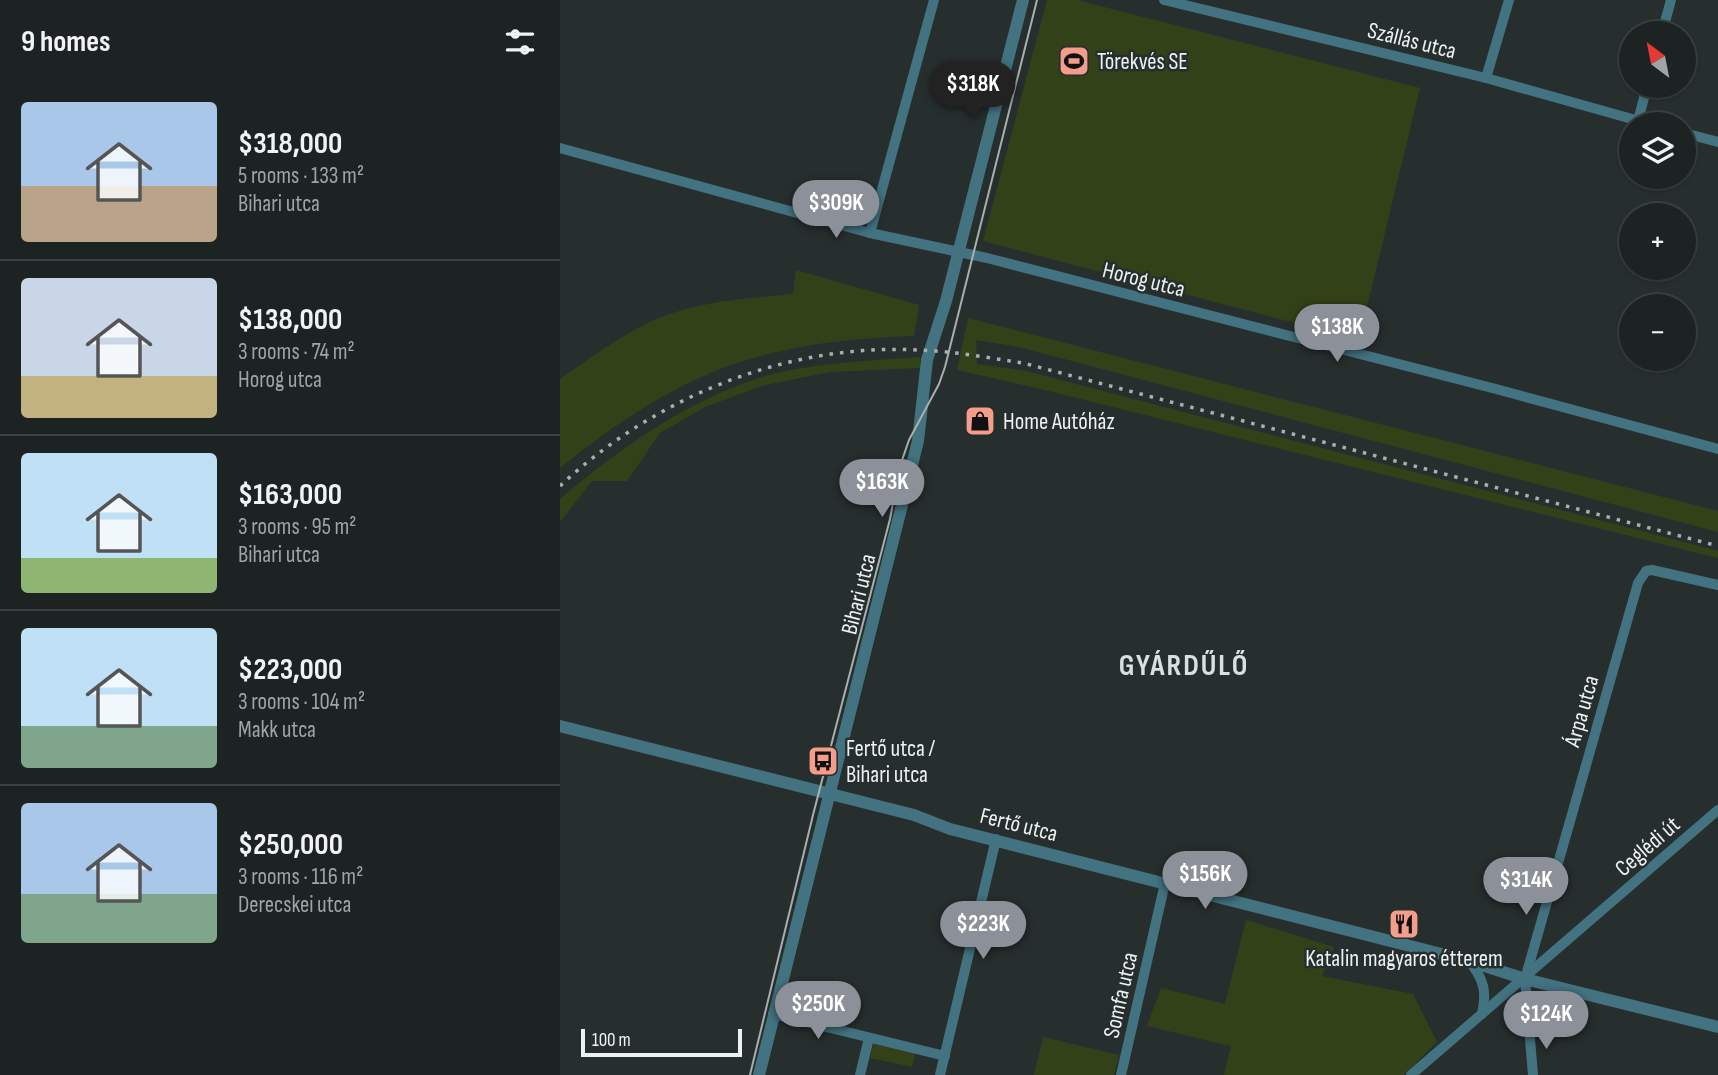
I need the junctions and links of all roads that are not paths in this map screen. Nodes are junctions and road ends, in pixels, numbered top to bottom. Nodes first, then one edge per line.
1 (933, 0) edge
2 (1023, 0) edge
3 (1164, 0) edge
4 (1510, 0) edge
5 (1671, 0) edge
6 (1665, 21) edge
7 (1486, 78) junction
8 (1619, 116) edge
9 (1696, 136) edge
10 (1718, 142) edge
11 (560, 148) edge
12 (870, 233) junction
13 (958, 251) junction
14 (1718, 449) edge
15 (1718, 585) edge
16 (560, 726) edge
17 (830, 794) junction
18 (1718, 810) edge
19 (996, 839) junction
20 (1165, 883) junction
21 (1469, 961) junction
22 (1524, 979) junction
23 (774, 1014) junction
24 (1482, 1014) junction
25 (1718, 1027) edge
26 (869, 1038) junction
27 (945, 1056) junction
28 (759, 1075) edge
29 (860, 1075) edge
30 (940, 1075) edge
31 (1121, 1075) edge
32 (1411, 1075) edge
33 (1533, 1075) edge

1 - 12 street
2 - 13 street, Bihari utca
3 - 7 street, Szállás utca
4 - 7 street
5 - 6 street
7 - 8 street, Szállás utca
9 - 10 street
11 - 12 street, Horog utca
12 - 13 street, Horog utca
13 - 14 street, Horog utca
13 - 17 street, Bihari utca
15 - 22 street, Árpa utca
16 - 17 street, Fertő utca
17 - 19 street, Fertő utca
17 - 23 street, Bihari utca
18 - 22 street, Ceglédi út
19 - 20 street, Fertő utca
19 - 27 street
20 - 21 street, Fertő utca
20 - 31 street, Somfa utca
21 - 22 street, Fertő utca
21 - 24 street
22 - 24 street, Ceglédi út
22 - 25 street, Fertő utca
22 - 33 street
23 - 26 street
23 - 28 street, Bihari utca
24 - 32 street, Ceglédi út
26 - 27 street
26 - 29 street
27 - 30 street

